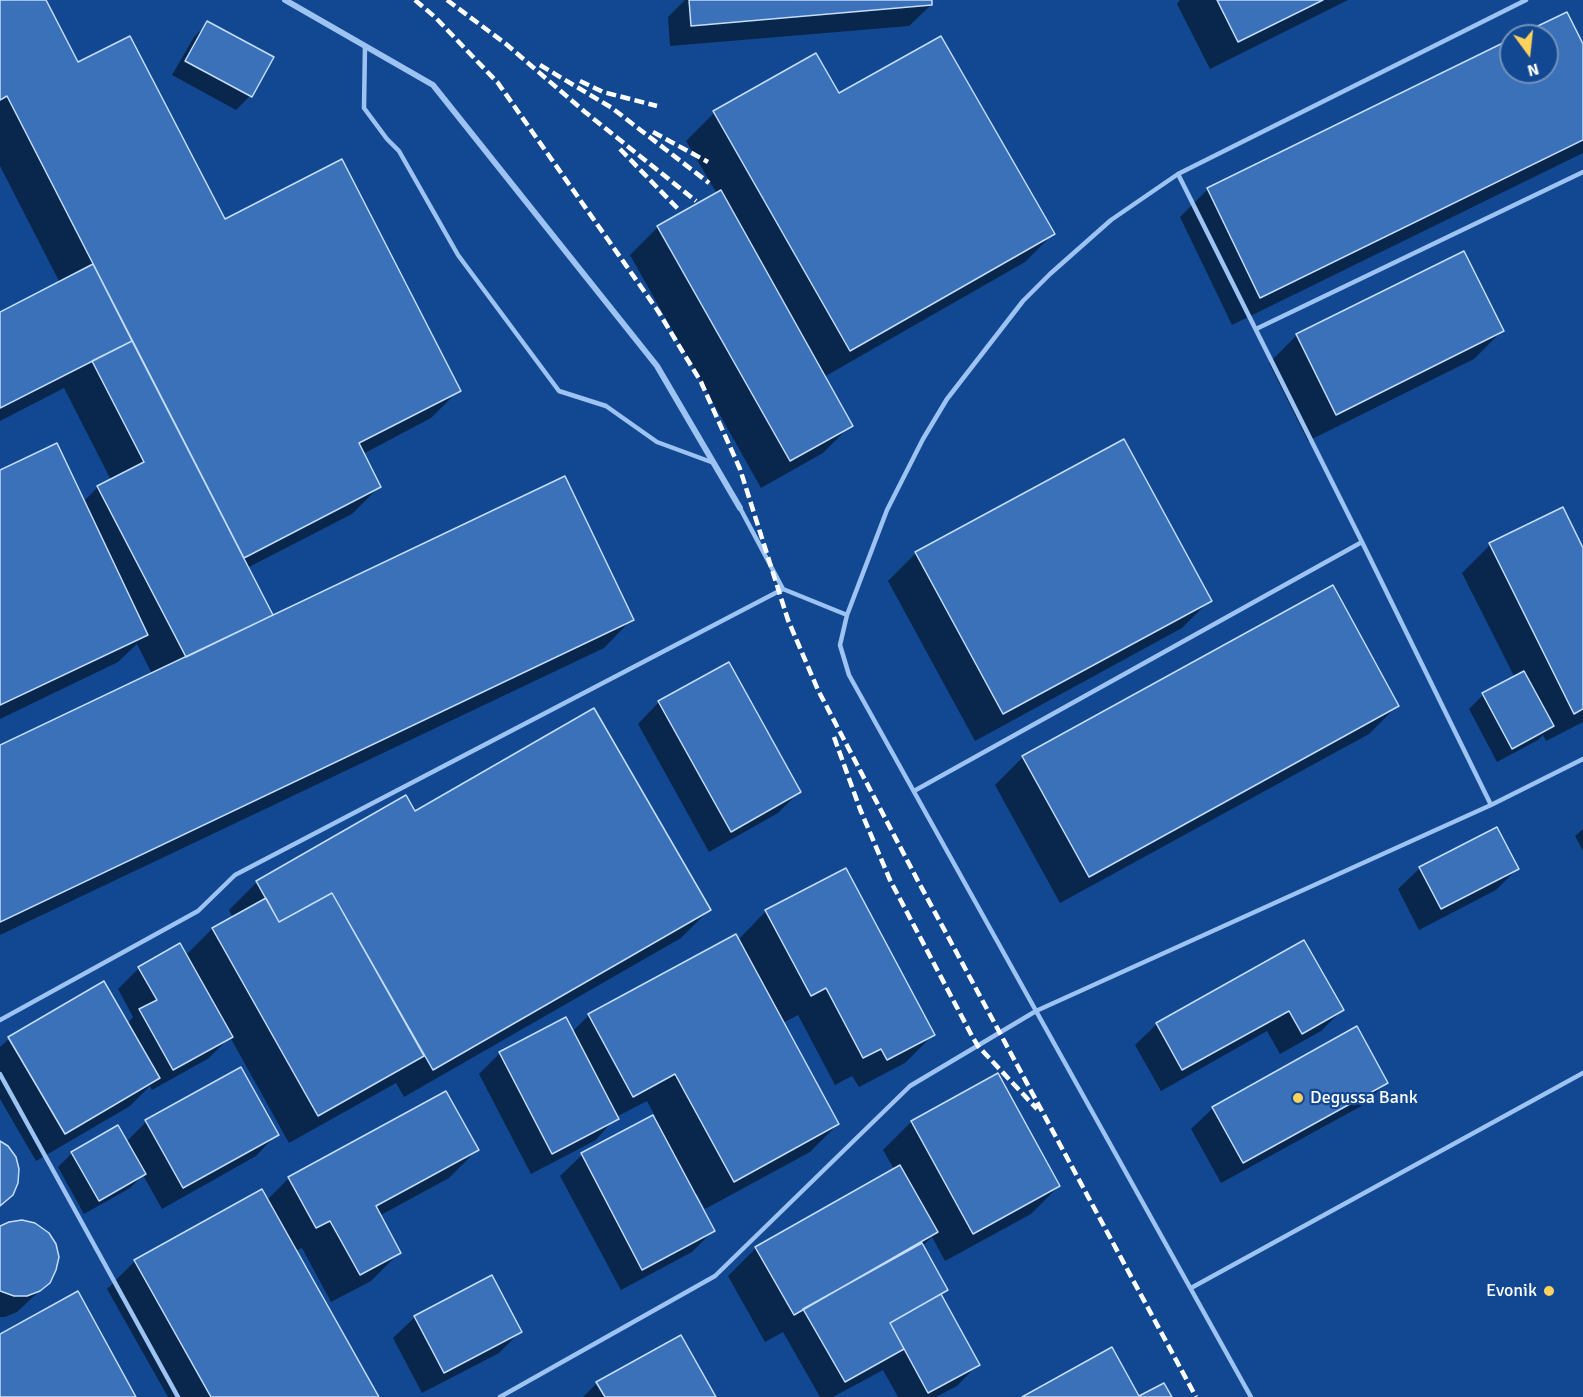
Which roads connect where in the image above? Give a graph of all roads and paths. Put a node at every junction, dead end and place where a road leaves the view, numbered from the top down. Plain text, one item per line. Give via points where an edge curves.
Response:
1 (285, 0) edge
2 (1526, 0) edge
3 (364, 46) junction
4 (1583, 172) edge
5 (1178, 174) junction
6 (1256, 329) junction
7 (714, 463) junction
8 (740, 508) joint
9 (1362, 542) junction
10 (783, 589) junction
11 (847, 615) junction
12 (1583, 759) edge
13 (914, 791) junction
14 (1491, 805) junction
15 (1036, 1011) junction
16 (0, 1020) edge
17 (1583, 1073) edge
18 (0, 1074) edge
19 (1191, 1288) junction
20 (178, 1397) edge
21 (500, 1397) edge
22 (1251, 1397) edge

1 - 3 street
2 - 5 lane
3 - 7 street via 433,85 657,366
3 - 7 lane via 364,108 399,151 458,255 559,391 606,406 657,442
4 - 6 lane
5 - 6 lane
5 - 11 lane via 1111,220 1050,274 1023,301 953,391 887,510
6 - 9 lane
7 - 8 street
8 - 10 lane
9 - 13 lane
9 - 14 lane
10 - 11 lane
10 - 16 lane via 235,875 198,911
11 - 13 lane via 840,645 849,675
12 - 14 lane
13 - 15 lane
14 - 15 lane
15 - 19 lane
15 - 21 lane via 910,1086 715,1275
17 - 19 lane
18 - 20 lane
19 - 22 lane

